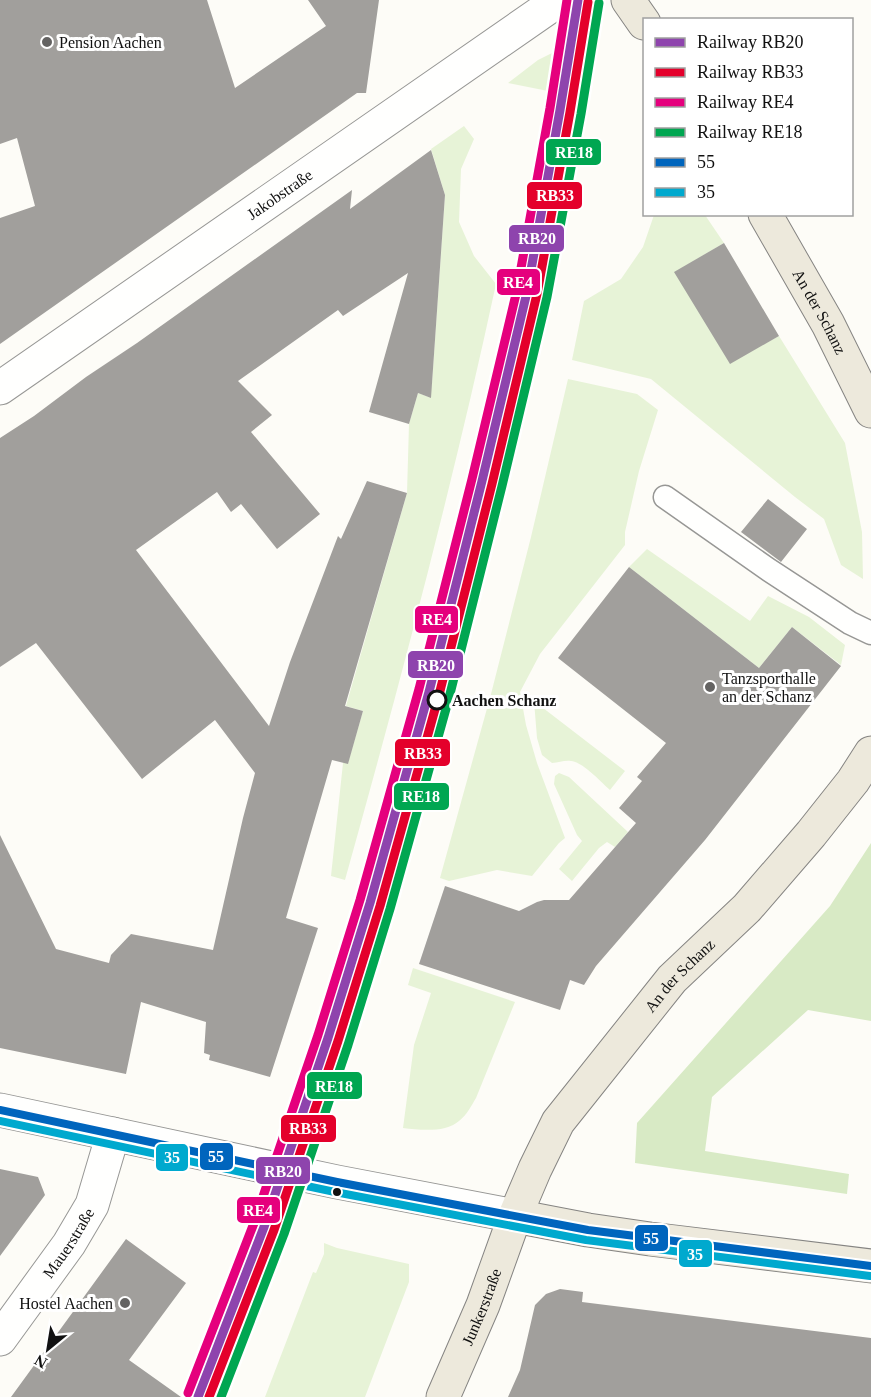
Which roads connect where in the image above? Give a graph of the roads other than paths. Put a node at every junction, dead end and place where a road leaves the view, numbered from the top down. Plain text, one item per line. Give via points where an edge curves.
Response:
1 (559, 0) edge
2 (628, 0) edge
3 (643, 20) edge
4 (766, 216) edge
5 (0, 388) edge
6 (871, 411) edge
7 (665, 498) dead end
8 (871, 633) edge
9 (871, 753) edge
10 (0, 1110) edge
11 (113, 1134) junction
12 (515, 1216) junction
13 (871, 1266) edge
14 (0, 1339) edge
15 (443, 1397) edge

1 - 5 street, Jakobstraße
2 - 3 main road
4 - 6 main road, An der Schanz via 828,324
7 - 8 lane via 768,570
9 - 12 main road, An der Schanz via 812,834 747,908 672,980 558,1122
10 - 11 street
11 - 12 street
11 - 14 street, Mauerstraße via 92,1205 69,1244
12 - 13 main road via 650,1239
12 - 15 main road, Junkerstraße via 483,1305

